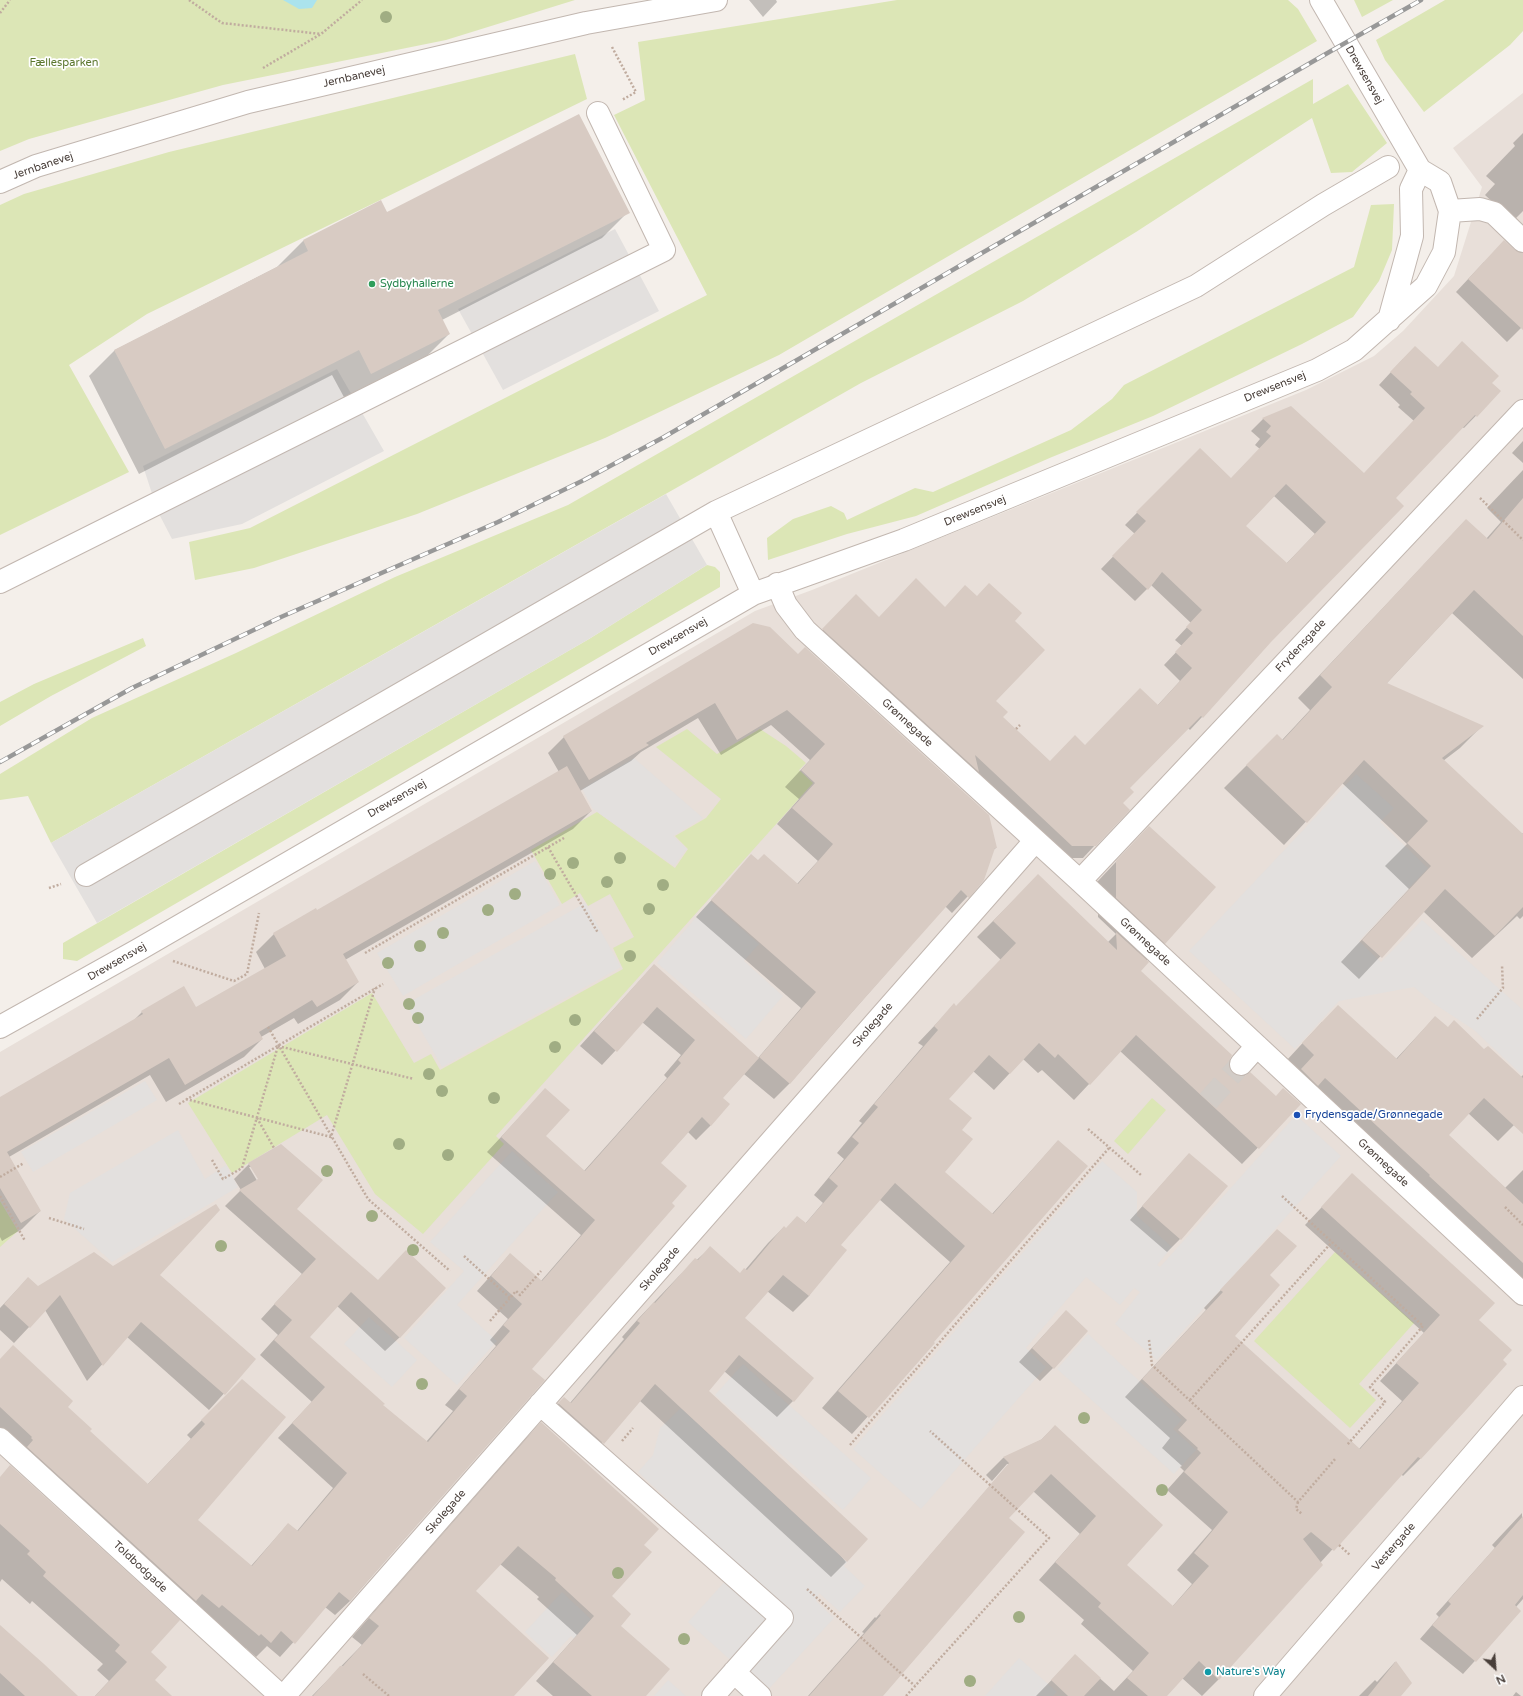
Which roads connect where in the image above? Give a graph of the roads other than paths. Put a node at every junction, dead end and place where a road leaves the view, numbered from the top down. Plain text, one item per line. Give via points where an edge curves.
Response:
1 (716, 0) edge
2 (1321, 0) edge
3 (674, 4) edge
4 (598, 113) dead end
5 (1388, 167) dead end
6 (1420, 170) junction
7 (0, 182) edge
8 (1450, 211) junction
9 (1523, 241) edge
10 (1389, 320) junction
11 (1523, 411) edge
12 (716, 512) junction
13 (0, 582) edge
14 (777, 584) junction
15 (753, 594) junction
16 (1035, 841) junction
17 (86, 875) dead end
18 (1080, 881) junction
19 (0, 1027) edge
20 (1257, 1046) junction
21 (1241, 1064) tunnel mouth
22 (1523, 1294) edge
23 (1523, 1397) edge
24 (540, 1404) junction
25 (0, 1438) edge
26 (734, 1672) junction
27 (281, 1696) edge
28 (284, 1696) edge
29 (713, 1696) edge
30 (760, 1696) edge
31 (1265, 1696) edge

1 - 3 street, Jernbanevej
2 - 6 street, Drewsensvej
3 - 7 street, Jernbanevej via 248,102 36,166
4 - 13 street via 664,250
5 - 12 street via 1196,286
6 - 8 street, Drewsensvej via 1440,182
6 - 10 street via 1411,189 1412,236
8 - 9 street via 1480,209 1494,213
8 - 10 street, Drewsensvej via 1444,252 1426,286
10 - 14 street, Drewsensvej via 1354,350 1317,370 904,540
11 - 18 street, Frydensgade
12 - 15 street
12 - 17 street
14 - 15 street, Drewsensvej
14 - 16 street, Grønnegade via 786,605 805,630
15 - 19 street, Drewsensvej via 138,950
16 - 18 street, Grønnegade
16 - 24 street, Skolegade
18 - 20 street, Grønnegade
20 - 21 street
20 - 22 street, Grønnegade
23 - 31 street, Vestergade
24 - 26 street via 782,1618
24 - 28 street, Skolegade
25 - 27 street, Toldbodgade
26 - 29 street
26 - 30 street

